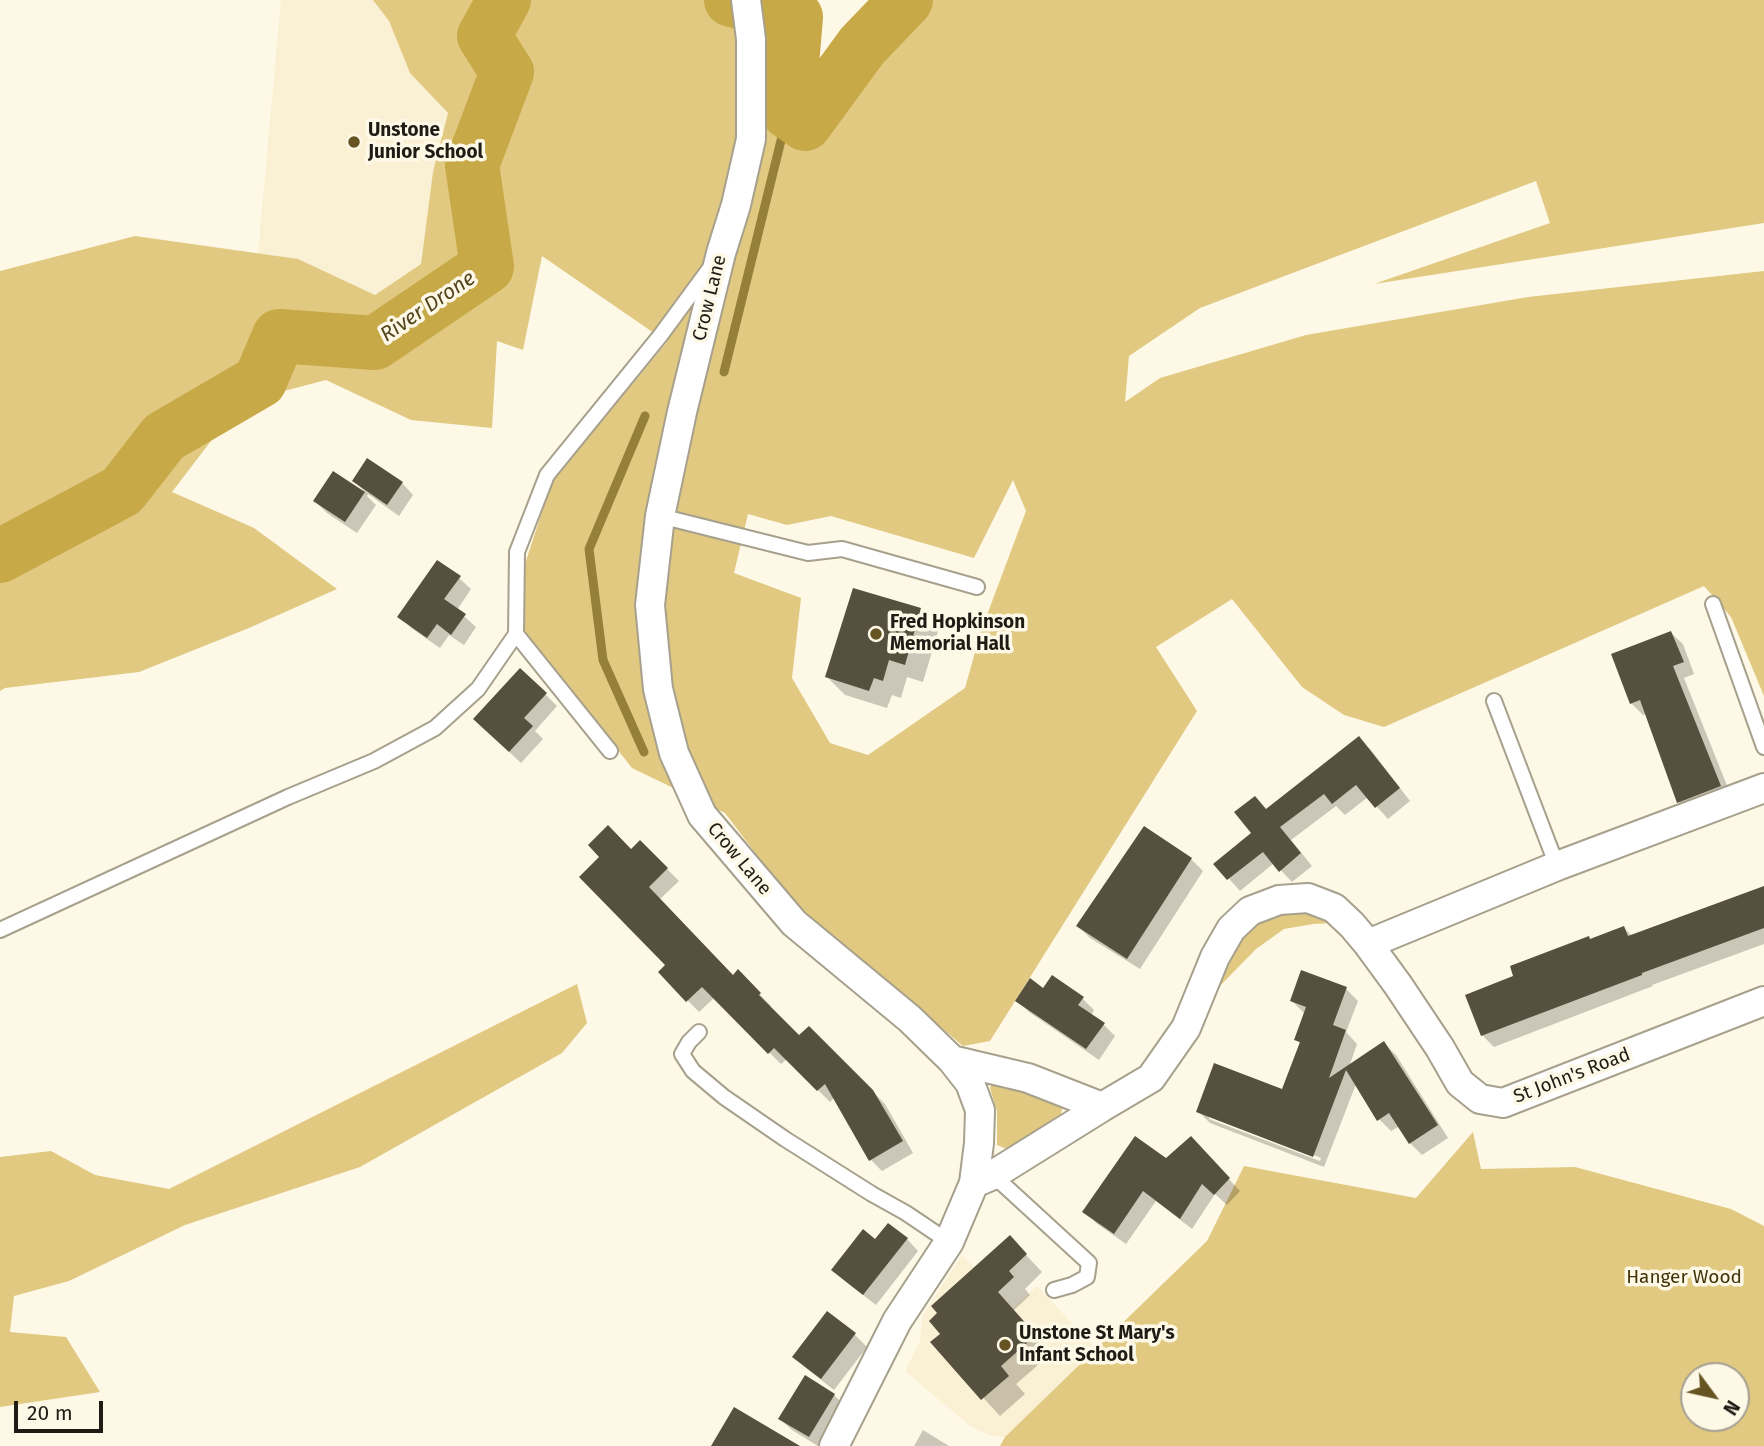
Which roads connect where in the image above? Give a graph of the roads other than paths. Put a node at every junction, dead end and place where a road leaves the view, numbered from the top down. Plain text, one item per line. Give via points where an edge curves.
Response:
1 (746, 0) edge
2 (721, 253) junction
3 (660, 516) junction
4 (976, 587) dead end
5 (1713, 604) dead end
6 (516, 634) junction
7 (1494, 701) dead end
8 (1764, 747) edge
9 (610, 751) dead end
10 (1764, 788) edge
11 (1558, 866) junction
12 (0, 930) edge
13 (1368, 944) junction
14 (1764, 1002) edge
15 (699, 1032) dead end
16 (952, 1060) junction
17 (1102, 1107) junction
18 (984, 1179) junction
19 (948, 1242) junction
20 (1054, 1290) dead end
21 (834, 1446) edge

1 - 2 street, Crow Lane via 751,38 751,139
2 - 3 street, Crow Lane
2 - 6 lane via 547,475 517,552
3 - 4 lane via 808,553 842,549
3 - 16 street, Crow Lane via 650,605 658,689 674,753 702,816 794,923
5 - 8 lane
6 - 9 lane
6 - 12 lane via 478,689 435,728 374,761
7 - 11 lane
10 - 11 street
11 - 13 street
13 - 14 street, St John's Road via 1460,1083 1480,1099 1503,1103
13 - 17 street, St John's Road via 1334,908 1308,898 1279,900 1250,911 1231,929 1186,1028 1151,1078
15 - 19 lane via 682,1054 694,1072 785,1139
16 - 17 street via 1028,1078
16 - 18 street, Crow Lane via 971,1083 980,1110
17 - 18 street, St John's Road
18 - 19 street, Crow Lane
18 - 20 lane via 1088,1263 1087,1277
19 - 21 street, Crow Lane via 897,1321

